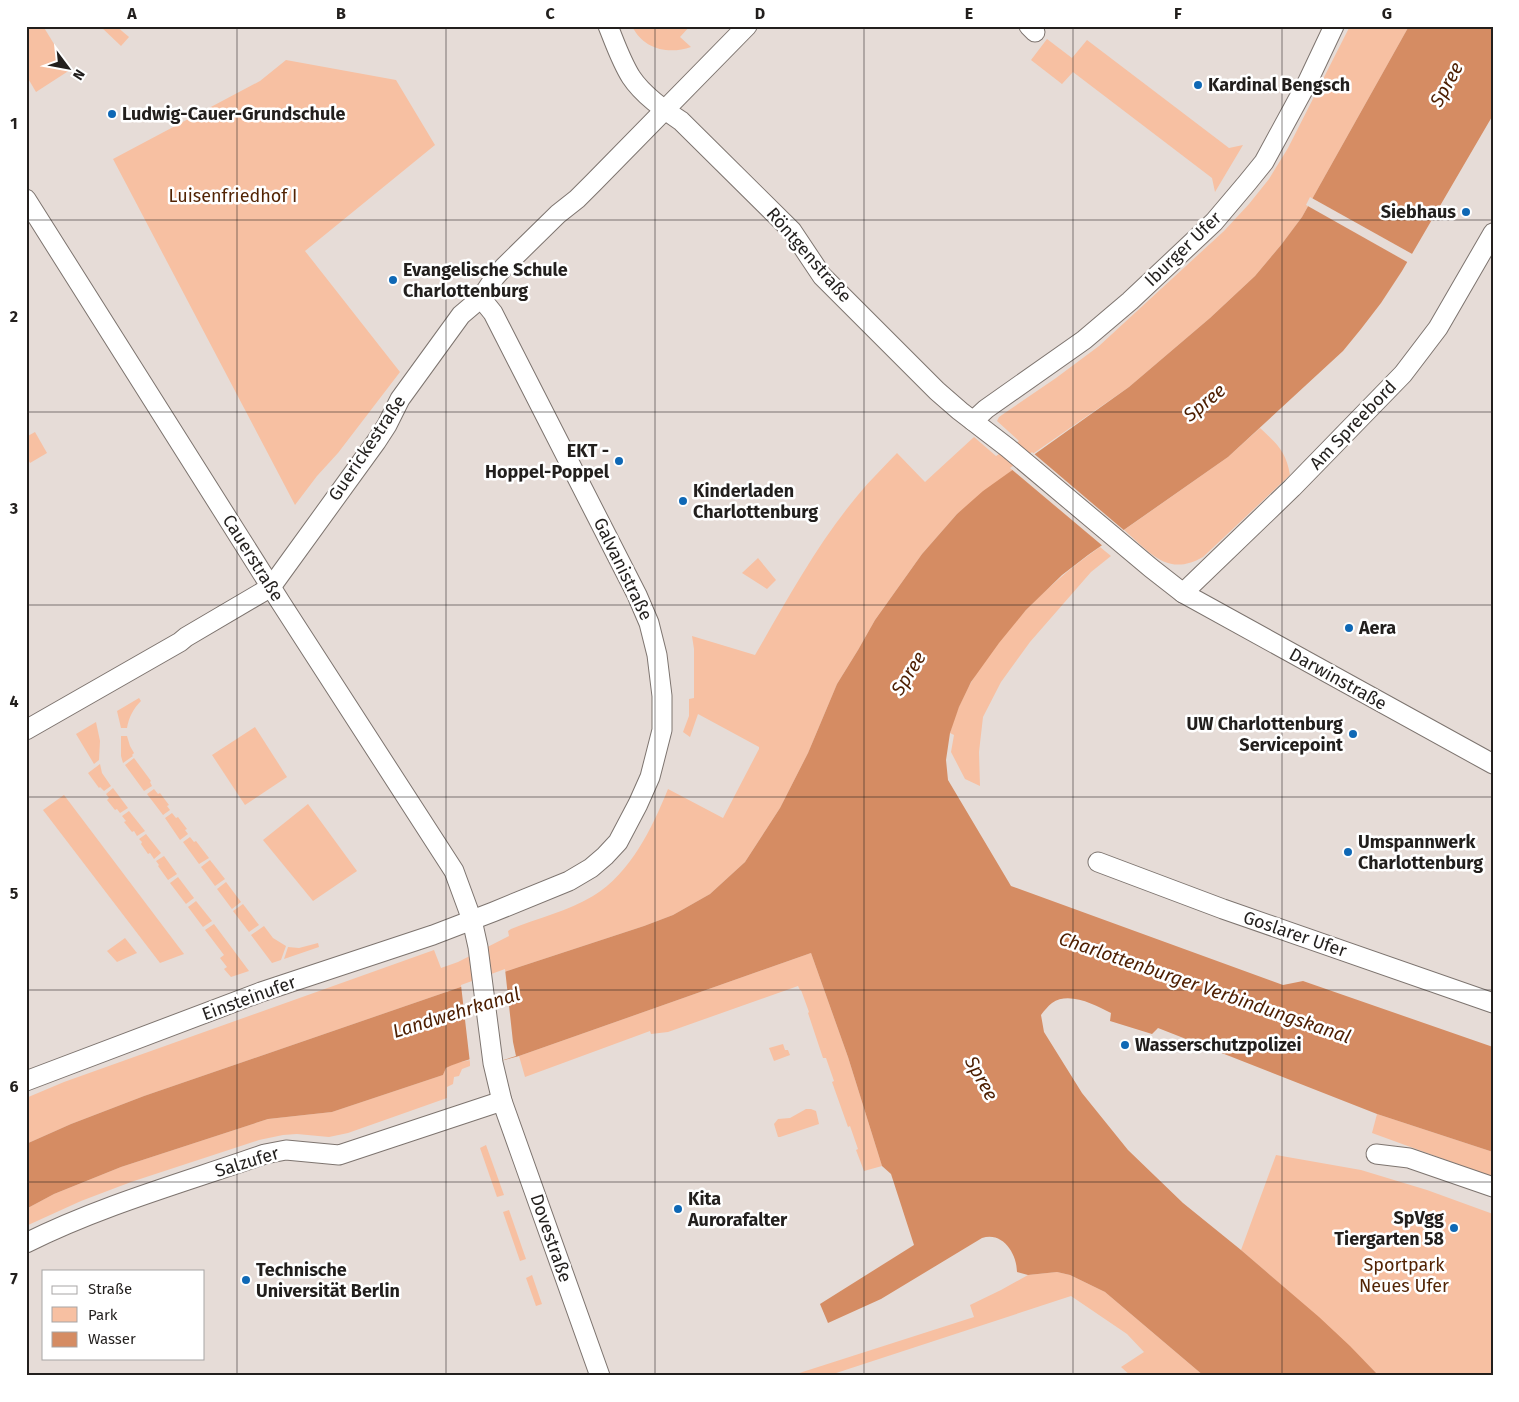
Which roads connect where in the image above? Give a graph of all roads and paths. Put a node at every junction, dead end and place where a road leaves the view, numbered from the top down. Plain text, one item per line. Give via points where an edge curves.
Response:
1 (608, 26) edge
2 (747, 26) edge
3 (1334, 26) edge
4 (665, 111) junction
5 (26, 199) edge
6 (31, 218) edge
7 (1493, 233) edge
8 (481, 298) junction
9 (973, 421) junction
10 (1008, 448) joint
11 (271, 587) junction
12 (1183, 593) junction
13 (26, 730) edge
14 (1493, 764) edge
15 (1098, 862) dead end
16 (472, 920) junction
17 (480, 965) joint
18 (1493, 1003) edge
19 (26, 1081) edge
20 (502, 1101) junction
21 (1376, 1154) dead end
22 (1493, 1188) edge
23 (26, 1243) edge
24 (600, 1376) edge

1 - 4 street, Röntgenstraße via 631,77
2 - 4 street, Guerickestraße
3 - 9 street, Iburger Ufer via 1264,162 1214,222 1084,340
4 - 8 street, Guerickestraße via 499,272
4 - 9 street, Röntgenstraße via 681,121 789,228 822,276 938,391
5 - 6 street, Cauerstraße
6 - 11 street, Cauerstraße
7 - 12 street, Am Spreebord via 1438,328 1403,374
8 - 11 street, Guerickestraße via 461,315 400,399 376,442
8 - 16 street, Galvanistraße via 493,313 649,623 662,696 662,730 650,777 628,825 605,856 569,881
9 - 10 street, Röntgenstraße
10 - 12 street, Darwinstraße
11 - 13 street, Guerickestraße
11 - 16 street, Cauerstraße via 454,871
12 - 14 street, Darwinstraße
15 - 18 street, Goslarer Ufer
16 - 17 street, Cauerstraße
16 - 19 street, Einsteinufer via 261,992
17 - 20 street, Dovestraße via 492,1063
20 - 23 street, Salzufer via 339,1155 286,1150 265,1154 114,1205
20 - 24 street, Dovestraße
21 - 22 street via 1409,1158

